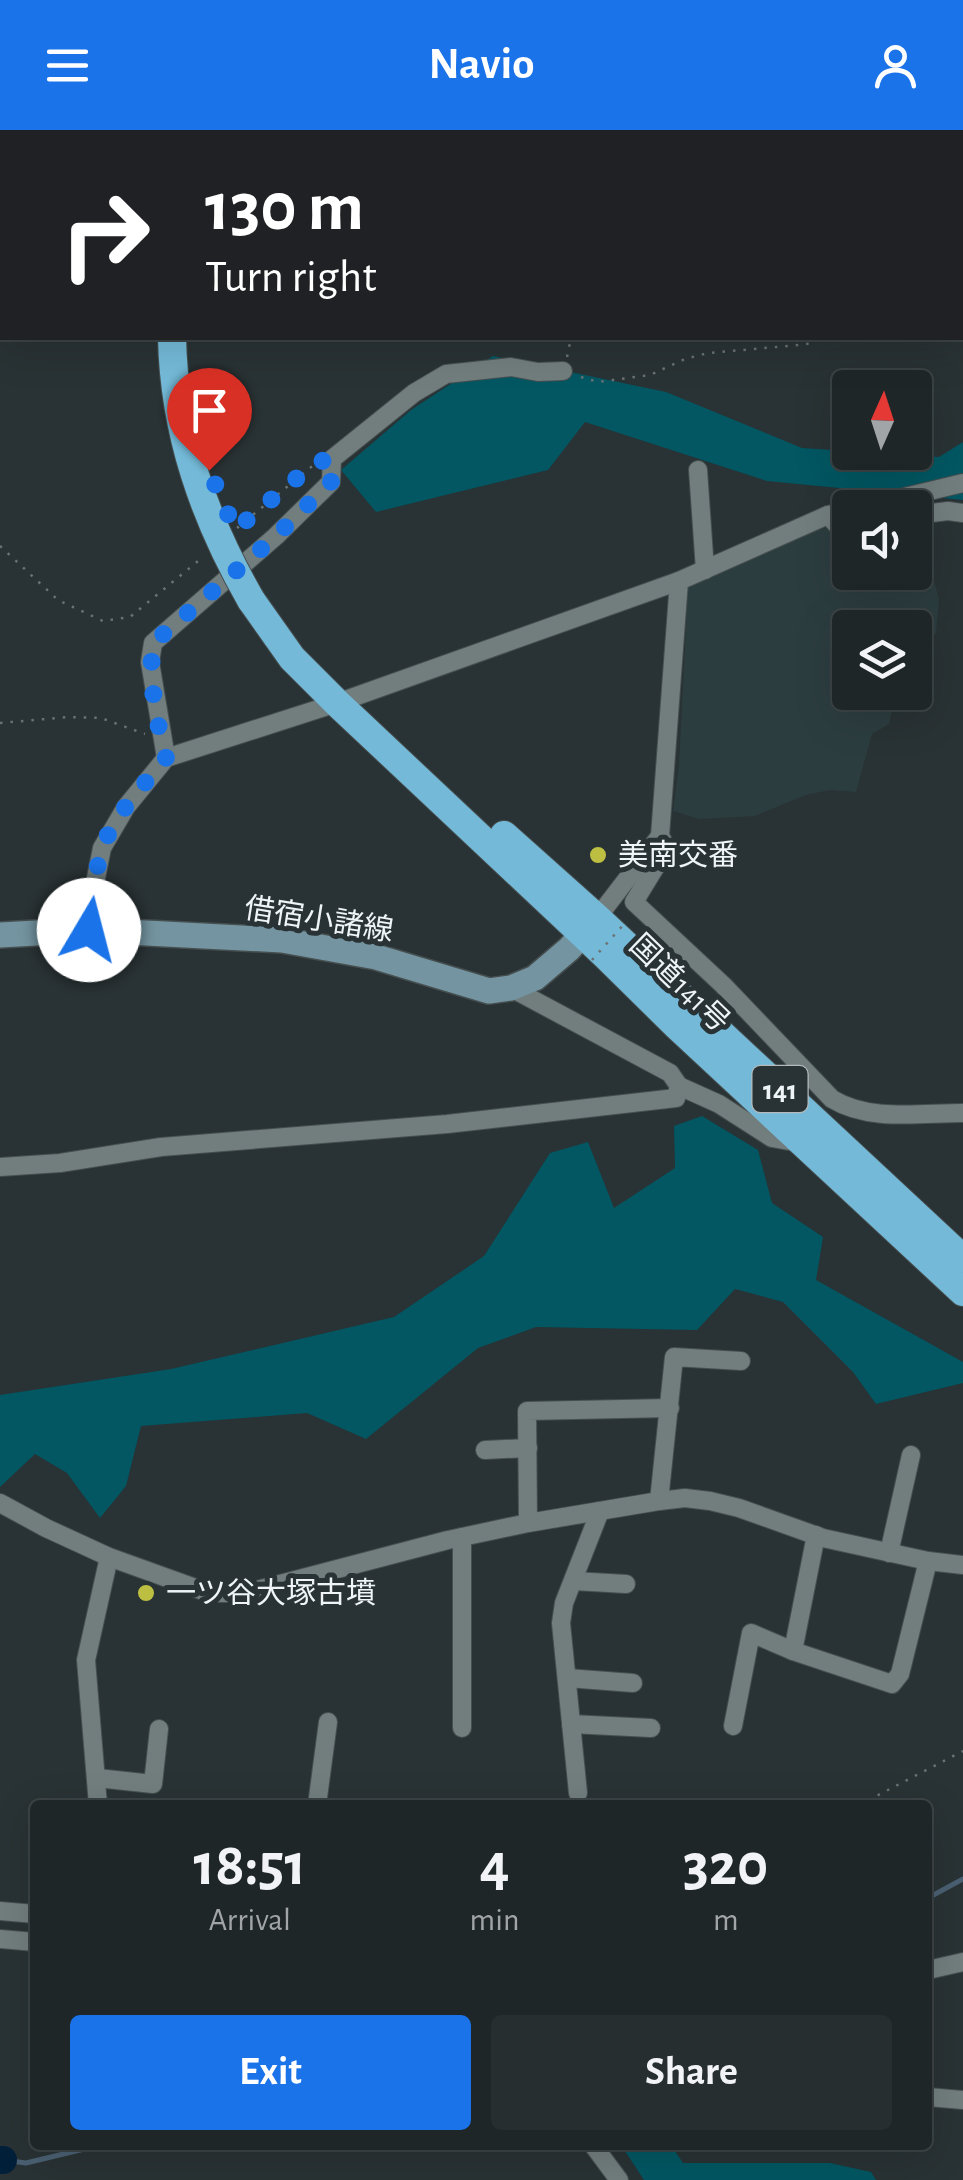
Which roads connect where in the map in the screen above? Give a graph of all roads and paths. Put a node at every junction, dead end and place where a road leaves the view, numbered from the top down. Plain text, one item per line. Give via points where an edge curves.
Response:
1 (172, 340) edge
2 (571, 340) edge
3 (814, 340) edge
4 (563, 370) junction
5 (332, 459) junction
6 (698, 470) dead end
7 (963, 483) edge
8 (932, 491) edge
9 (932, 513) edge
10 (963, 513) edge
11 (832, 514) edge
12 (828, 515) junction
13 (832, 519) edge
14 (235, 530) dead end
15 (0, 546) edge
16 (205, 555) dead end
17 (705, 570) junction
18 (680, 581) junction
19 (345, 711) junction
20 (0, 723) edge
21 (164, 749) junction
22 (660, 836) junction
23 (89, 930) junction
24 (0, 934) edge
25 (599, 934) junction
26 (511, 988) junction
27 (679, 1086) junction
28 (963, 1113) edge
29 (803, 1144) junction
30 (0, 1167) edge
31 (963, 1259) edge
32 (963, 1292) edge
33 (740, 1361) dead end
34 (670, 1408) junction
35 (528, 1448) junction
36 (485, 1450) dead end
37 (911, 1456) dead end
38 (658, 1501) junction
39 (0, 1502) edge
40 (600, 1511) junction
41 (528, 1524) junction
42 (816, 1535) junction
43 (462, 1538) junction
44 (889, 1553) junction
45 (109, 1557) junction
46 (928, 1561) junction
47 (963, 1565) edge
48 (574, 1581) junction
49 (626, 1584) dead end
50 (793, 1651) junction
51 (567, 1678) junction
52 (633, 1683) dead end
53 (328, 1722) dead end
54 (571, 1724) junction
55 (733, 1726) dead end
56 (462, 1728) dead end
57 (651, 1728) dead end
58 (159, 1729) dead end
59 (963, 1752) edge
60 (96, 1778) junction
61 (578, 1794) dead end
62 (98, 1800) edge
63 (318, 1800) edge
64 (869, 1800) edge
65 (0, 1912) edge
66 (30, 1914) edge
67 (0, 1939) edge
68 (30, 1942) edge
69 (963, 1962) edge
70 (932, 1969) edge
71 (932, 2097) edge
72 (963, 2100) edge
73 (598, 2150) edge
74 (620, 2180) edge

1 - 19 highway, 国道141号 / 141, bridge via 191,468 226,558 292,658
2 - 4 path
3 - 4 path via 708,353 650,375 598,382
4 - 5 street via 446,374
5 - 14 path via 316,462
5 - 21 street via 331,482 153,643
6 - 17 street
7 - 8 street
9 - 10 street
11 - 12 street
12 - 13 street
12 - 17 street
15 - 16 path via 58,600 103,620 130,617
17 - 18 street
18 - 19 street
18 - 22 street
19 - 21 street
19 - 25 highway, 国道141号 / 141 via 386,733 471,804
20 - 21 path via 101,718
21 - 23 street via 102,848
22 - 25 street
22 - 28 street via 667,848 634,902 832,1099 864,1112
23 - 24 main road, 借宿小諸線
23 - 26 main road, 借宿小諸線 via 282,940 376,957 488,991
25 - 26 main road
25 - 29 highway, 国道141号 / 141
25 - 31 highway, 国道141号 / 141
26 - 27 street via 670,1073
27 - 29 street via 772,1138
27 - 30 street via 676,1098
29 - 32 highway, 国道141号 / 141
33 - 34 street via 674,1357
34 - 35 street via 528,1411
34 - 38 street
35 - 36 street
35 - 41 street
37 - 44 street
38 - 40 street
38 - 42 street via 710,1501
39 - 45 street
40 - 41 street
40 - 48 street
41 - 43 street
42 - 44 street
42 - 50 street
43 - 45 street via 246,1593 208,1593
43 - 56 street
44 - 46 street
45 - 60 street via 86,1660
46 - 47 street
46 - 50 street via 892,1684
48 - 49 street
48 - 51 street via 561,1623
50 - 55 street via 750,1634
51 - 52 street
51 - 54 street
53 - 63 street
54 - 57 street
54 - 61 street
58 - 60 street via 153,1784
59 - 64 path
60 - 62 street
65 - 66 street
67 - 68 street
69 - 70 street
71 - 72 street
73 - 74 street

